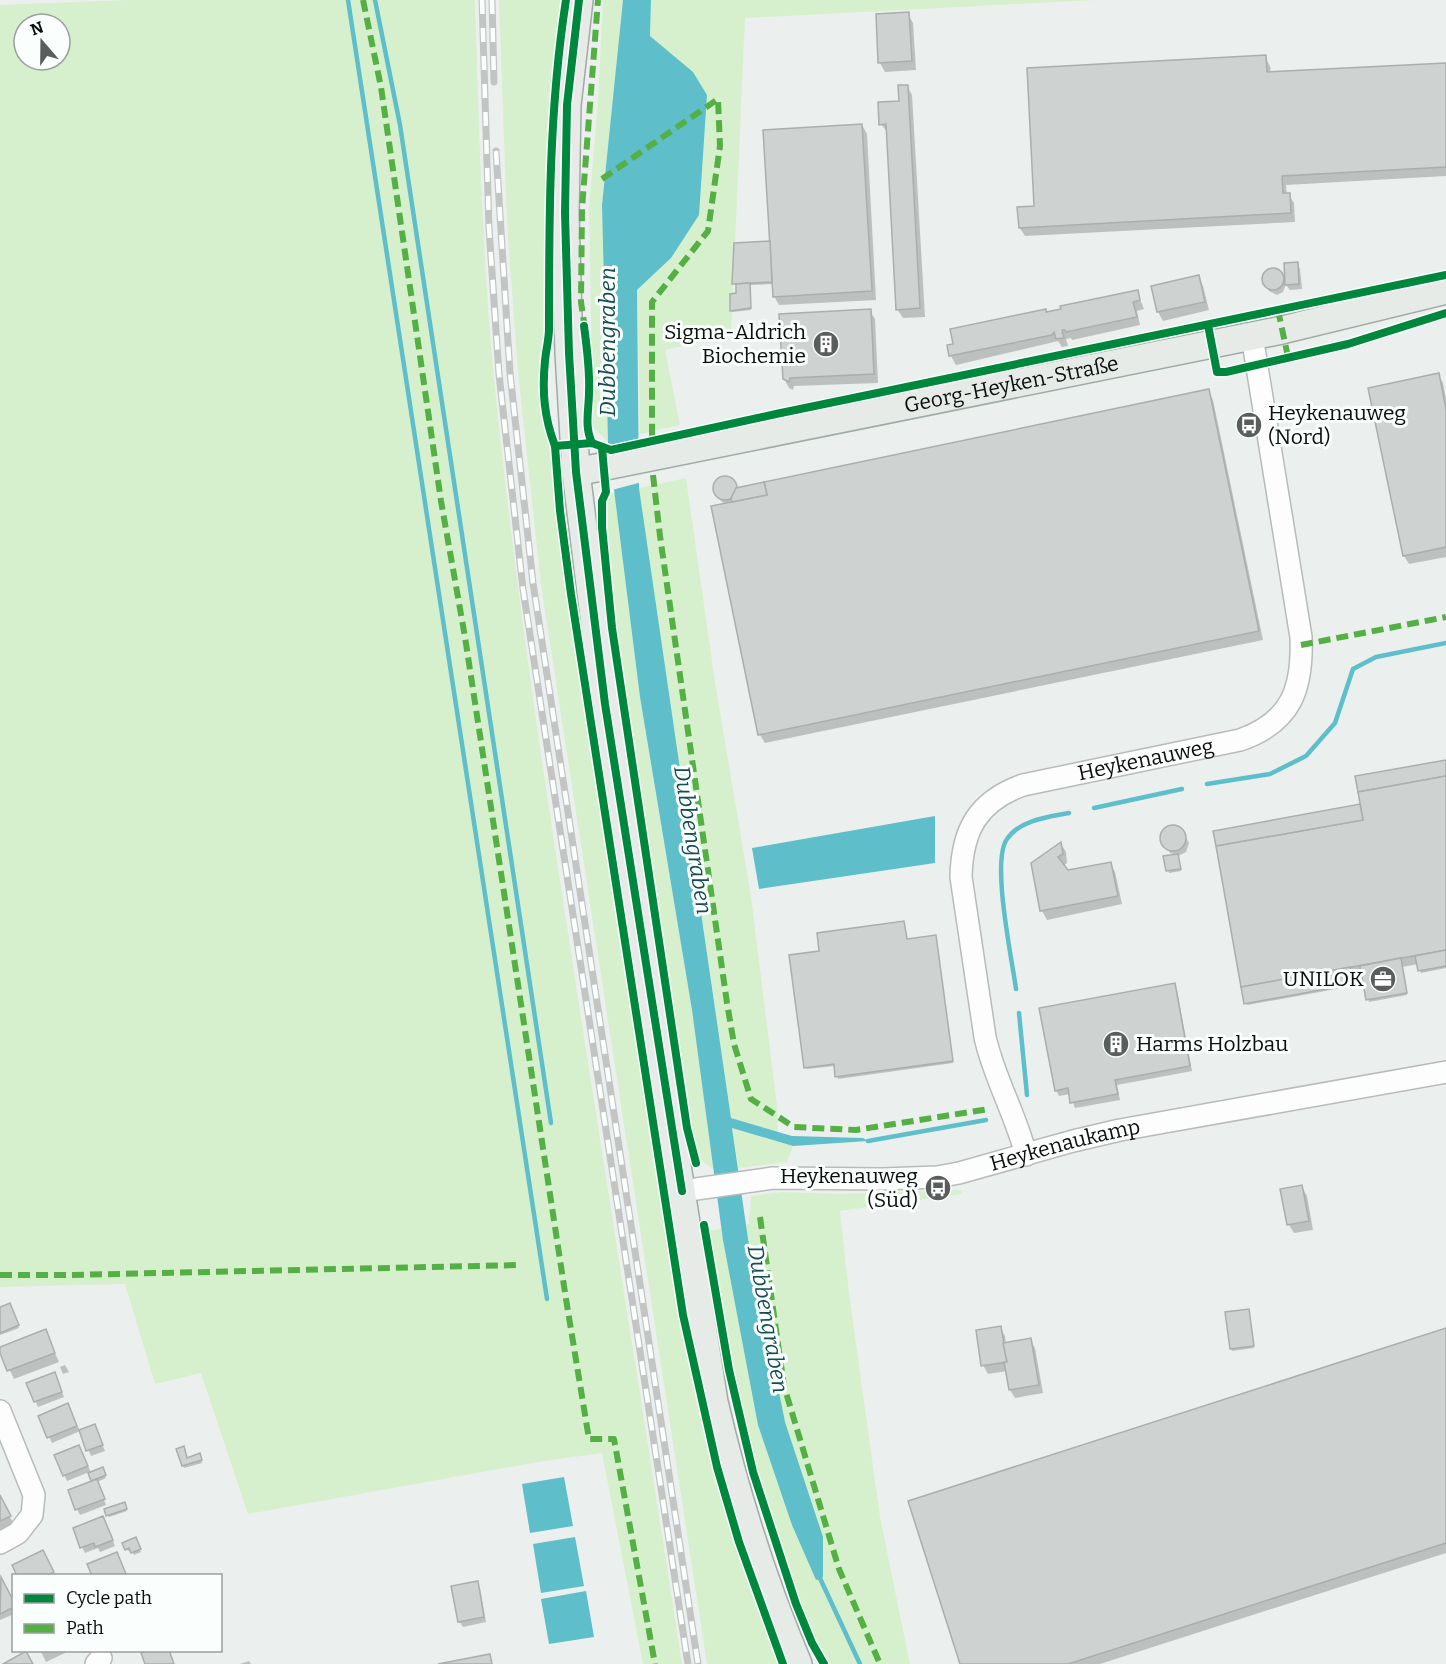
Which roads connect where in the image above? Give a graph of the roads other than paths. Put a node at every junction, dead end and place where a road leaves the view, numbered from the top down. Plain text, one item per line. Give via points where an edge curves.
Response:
1 (579, 0) edge
2 (1446, 290) edge
3 (1252, 336) junction
4 (576, 472) junction
5 (1446, 1072) edge
6 (1026, 1155) junction
7 (682, 1191) junction
8 (0, 1411) edge
9 (0, 1542) edge
10 (798, 1664) edge

1 - 4 main road via 567,105 565,213
2 - 3 main road, Georg-Heyken-Straße
3 - 4 main road, Georg-Heyken-Straße
3 - 6 street, Heykenauweg via 1301,637 1300,677 1288,707 1257,734 1240,740 1007,790 981,811 965,839 962,877 985,1037
4 - 7 main road via 605,704
5 - 6 street, Heykenaukamp via 1120,1130
6 - 7 street, Heykenaukamp via 937,1177 773,1178
7 - 10 main road via 714,1402 735,1488 776,1612
8 - 9 street via 34,1495 32,1515 18,1533

